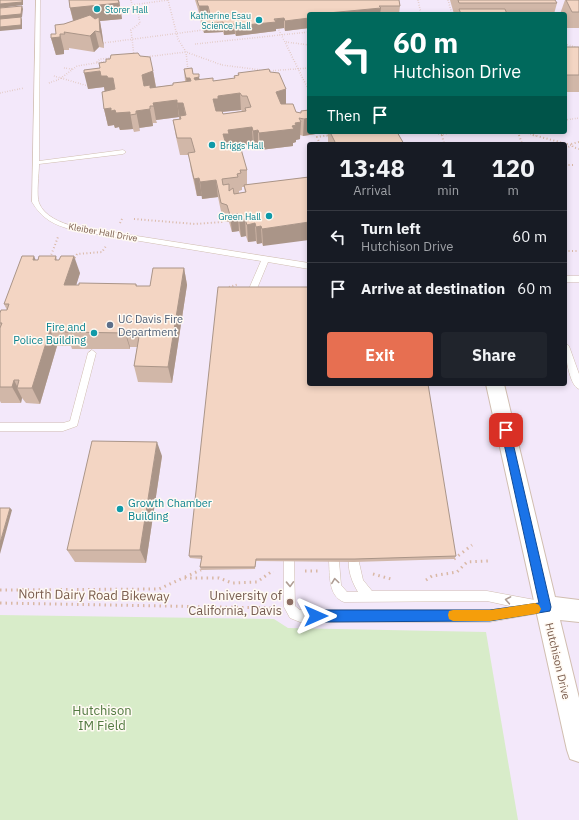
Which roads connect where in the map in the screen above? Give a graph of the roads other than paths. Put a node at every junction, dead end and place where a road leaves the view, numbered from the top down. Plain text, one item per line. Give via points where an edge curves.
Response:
1 (38, 0) edge
2 (123, 152) dead end
3 (35, 163) junction
4 (265, 259) junction
5 (307, 266) edge
6 (567, 279) edge
7 (579, 279) edge
8 (252, 291) edge
9 (567, 352) edge
10 (92, 353) edge
11 (495, 386) edge
12 (579, 386) edge
13 (0, 427) edge
14 (289, 566) edge
15 (334, 566) edge
16 (355, 567) road end
17 (369, 597) junction
18 (546, 607) junction
19 (579, 611) edge
20 (579, 750) edge

1 - 3 lane, Kleiber Hall Drive
2 - 3 lane
3 - 4 lane, Kleiber Hall Drive via 35,202 40,212 64,226
4 - 5 lane, Kleiber Hall Drive
4 - 8 lane
6 - 7 lane
9 - 12 lane
10 - 13 lane via 74,423 63,427
11 - 18 street, Hutchison Drive
14 -> 18 lane via 290,607 294,614 300,616 490,616
17 -> 15 lane via 344,597 336,587
16 - 17 lane via 358,582
18 -> 17 lane via 487,596
18 - 19 street
18 - 20 street, Hutchison Drive

